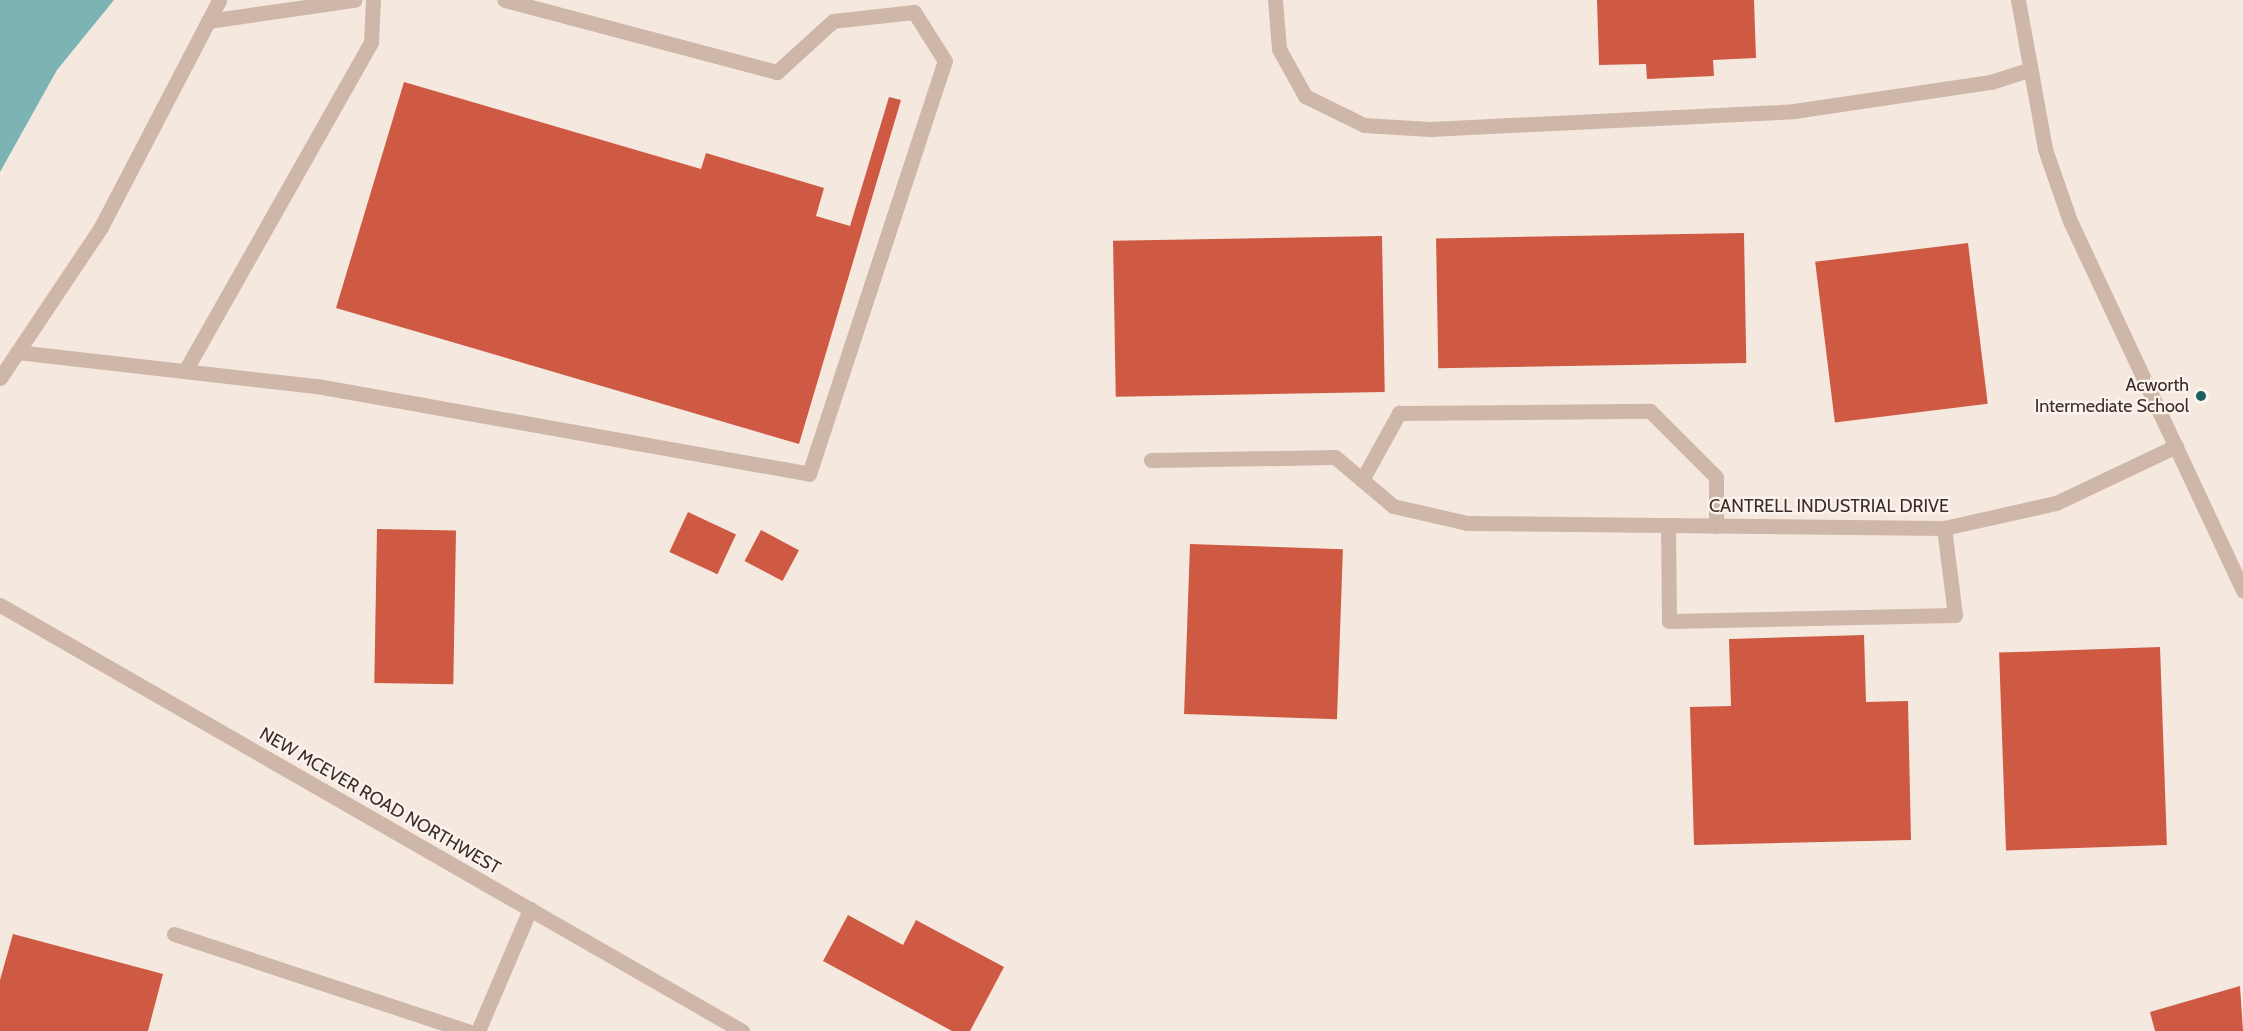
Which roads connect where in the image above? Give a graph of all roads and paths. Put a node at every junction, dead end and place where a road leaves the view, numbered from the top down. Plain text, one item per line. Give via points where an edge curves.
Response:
1 (219, 0) edge
2 (354, 0) edge
3 (374, 0) edge
4 (504, 0) edge
5 (1275, 0) edge
6 (2018, 0) edge
7 (208, 21) junction
8 (2027, 70) junction
9 (17, 352) junction
10 (185, 371) junction
11 (0, 378) edge
12 (2176, 446) junction
13 (1151, 460) dead end
14 (1362, 480) junction
15 (1668, 525) junction
16 (1716, 526) junction
17 (1944, 528) junction
18 (2243, 590) edge
19 (0, 605) edge
20 (530, 909) junction
21 (174, 934) dead end
22 (468, 1031) edge
23 (478, 1031) edge
24 (742, 1031) edge

1 - 7 street
2 - 7 street
3 - 10 street via 371,42
4 - 10 street via 777,72 833,21 914,12 945,61 809,474 317,386
5 - 8 street via 1279,49 1305,96 1364,124 1430,129 1794,111 1991,82
6 - 8 street
7 - 9 street via 101,227
8 - 12 street via 2045,149 2070,221
9 - 10 street
9 - 11 street
12 - 17 street, CANTRELL INDUSTRIAL DRIVE via 2056,503
12 - 18 street
13 - 14 street, CANTRELL INDUSTRIAL DRIVE via 1335,457
14 - 15 street, CANTRELL INDUSTRIAL DRIVE via 1393,506 1467,523
14 - 16 street via 1399,413 1650,411 1716,477
15 - 16 street, CANTRELL INDUSTRIAL DRIVE
15 - 17 street via 1669,621 1955,615
16 - 17 street, CANTRELL INDUSTRIAL DRIVE
19 - 20 street, NEW MCEVER ROAD NORTHWEST
20 - 23 street
20 - 24 street, NEW MCEVER ROAD NORTHWEST
21 - 22 street

